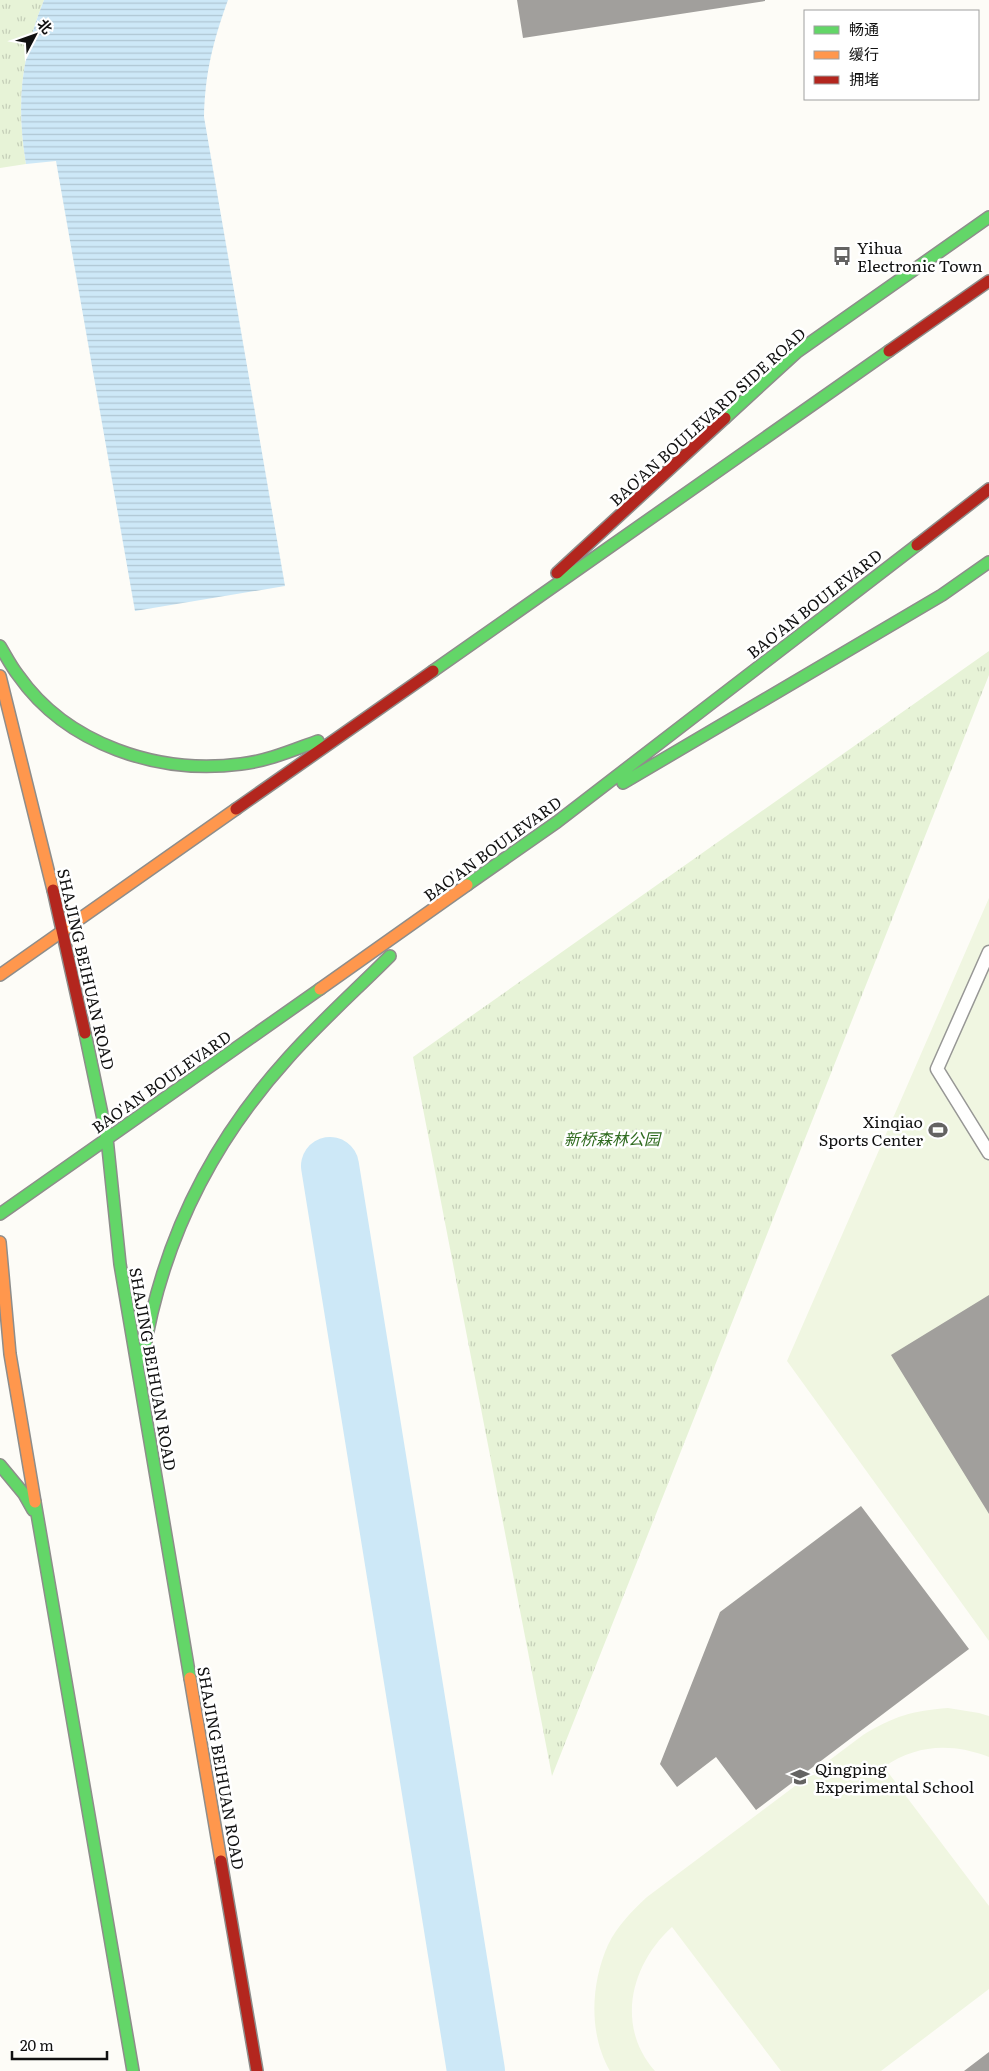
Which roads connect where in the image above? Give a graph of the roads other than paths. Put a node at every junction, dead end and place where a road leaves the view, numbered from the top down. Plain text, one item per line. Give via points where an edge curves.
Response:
1 (989, 217) edge
2 (989, 280) edge
3 (989, 490) edge
4 (989, 562) edge
5 (507, 619) junction
6 (0, 646) edge
7 (0, 676) edge
8 (348, 731) junction
9 (558, 822) junction
10 (441, 904) junction
11 (63, 932) junction
12 (989, 952) edge
13 (0, 976) edge
14 (108, 1138) junction
15 (989, 1153) edge
16 (0, 1214) edge
17 (0, 1242) edge
18 (142, 1394) junction
19 (0, 1465) edge
20 (39, 1521) junction
21 (133, 2071) edge
22 (256, 2071) edge

1 - 5 main road, BAO'AN BOULEVARD SIDE ROAD via 797,352
2 - 5 main road
3 - 9 main road, BAO'AN BOULEVARD
4 - 9 main road via 942,595
5 - 8 main road
6 - 8 main road via 32,692 67,723 106,746 150,762 196,768 241,765
7 - 11 main road, SHAJING BEIHUAN ROAD
8 - 11 main road
9 - 10 main road, BAO'AN BOULEVARD
10 - 14 main road, BAO'AN BOULEVARD
10 - 18 main road via 288,1059 255,1098 213,1159 186,1212 158,1285 146,1340
11 - 13 main road
11 - 14 main road, SHAJING BEIHUAN ROAD
12 - 15 lane via 937,1069
14 - 16 main road, BAO'AN BOULEVARD
14 - 18 main road, SHAJING BEIHUAN ROAD via 120,1264
17 - 20 main road via 10,1354
18 - 22 main road, SHAJING BEIHUAN ROAD
19 - 20 main road via 24,1494
20 - 21 main road

